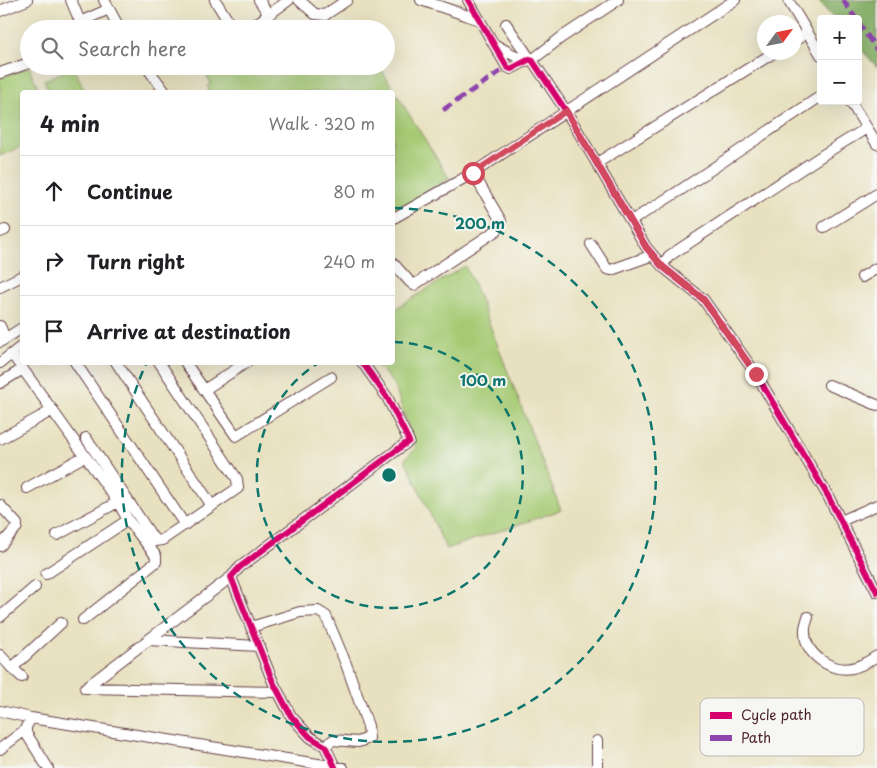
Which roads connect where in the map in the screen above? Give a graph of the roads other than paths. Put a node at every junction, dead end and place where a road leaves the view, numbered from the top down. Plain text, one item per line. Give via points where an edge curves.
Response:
1 (27, 0) edge
2 (215, 0) edge
3 (260, 0) edge
4 (289, 0) edge
5 (299, 0) edge
6 (346, 0) edge
7 (421, 0) edge
8 (468, 0) edge
9 (618, 0) edge
10 (735, 0) edge
11 (788, 0) edge
12 (74, 1) edge
13 (107, 4) edge
14 (0, 11) edge
15 (269, 15) junction
16 (80, 20) edge
17 (87, 20) edge
18 (115, 20) edge
19 (227, 20) edge
20 (262, 20) edge
21 (480, 20) junction
22 (506, 24) dead end
23 (807, 33) junction
24 (802, 36) edge
25 (817, 49) edge
26 (529, 60) junction
27 (762, 60) edge
28 (20, 67) edge
29 (0, 73) edge
30 (153, 75) edge
31 (164, 90) edge
32 (817, 99) edge
33 (853, 105) edge
34 (566, 111) junction
35 (868, 128) junction
36 (877, 144) edge
37 (597, 163) junction
38 (473, 173) junction
39 (877, 194) edge
40 (395, 216) edge
41 (631, 221) junction
42 (824, 227) dead end
43 (591, 244) dead end
44 (653, 255) junction
45 (395, 265) edge
46 (662, 266) junction
47 (877, 268) edge
48 (20, 277) edge
49 (862, 277) dead end
50 (0, 287) edge
51 (0, 326) edge
52 (20, 329) edge
53 (3, 340) edge
54 (20, 348) edge
55 (12, 354) junction
56 (0, 363) edge
57 (20, 365) edge
58 (20, 365) edge
59 (77, 365) edge
60 (118, 365) edge
61 (161, 365) edge
62 (187, 365) edge
63 (242, 365) edge
64 (364, 365) edge
65 (23, 369) junction
66 (331, 377) dead end
67 (0, 383) edge
68 (828, 385) dead end
69 (204, 390) junction
70 (877, 405) edge
71 (53, 410) junction
72 (86, 438) dead end
73 (0, 439) edge
74 (85, 456) junction
75 (27, 488) dead end
76 (118, 502) junction
77 (877, 504) edge
78 (0, 505) edge
79 (212, 506) junction
80 (128, 520) junction
81 (841, 521) junction
82 (185, 524) junction
83 (57, 535) dead end
84 (0, 546) edge
85 (46, 574) dead end
86 (231, 577) junction
87 (34, 587) dead end
88 (877, 591) edge
89 (0, 617) edge
90 (808, 617) dead end
91 (83, 620) dead end
92 (61, 623) dead end
93 (251, 628) junction
94 (148, 640) junction
95 (259, 646) junction
96 (0, 655) edge
97 (877, 656) edge
98 (12, 668) junction
99 (22, 677) dead end
100 (278, 692) junction
101 (0, 711) edge
102 (31, 718) junction
103 (26, 730) junction
104 (597, 741) dead end
105 (325, 746) junction
106 (0, 749) edge
107 (339, 767) edge
108 (48, 768) edge
109 (597, 768) edge

1 - 14 street
2 - 19 street
3 - 15 street
4 - 15 street
5 - 6 street via 315,14 324,15
7 - 21 street
8 - 21 street
9 - 26 street
10 - 34 street
11 - 23 street
12 - 16 street
13 - 17 street
13 - 18 street
15 - 20 street
21 - 26 street via 507,67 511,69
22 - 26 street
23 - 24 street
23 - 25 street
26 - 34 street
27 - 37 street
28 - 29 street
30 - 31 street
32 - 41 street
33 - 35 street
34 - 37 street
34 - 38 street
35 - 36 street
35 - 46 street via 669,256
37 - 41 street
38 - 40 street
38 - 45 street via 501,221 497,230 414,285
39 - 42 street
41 - 44 street
43 - 44 street via 607,269 611,270
44 - 46 street
46 - 81 street via 703,299 756,374
47 - 49 street
48 - 50 street
51 - 53 street
52 - 53 street
54 - 55 street
55 - 56 street
55 - 57 street
58 - 65 street
59 - 82 street
60 - 79 street
61 - 79 street via 237,479 238,488
62 - 69 street
63 - 69 street
64 - 86 street via 387,397 409,442 240,567
65 - 67 street
65 - 71 street
66 - 69 street via 236,436
68 - 70 street
71 - 73 street
71 - 74 street
72 - 82 street via 156,541
74 - 75 street
74 - 76 street
76 - 80 street
76 - 83 street
77 - 81 street
78 - 84 street via 17,524
79 - 82 street
80 - 85 street
80 - 91 street via 157,560
81 - 88 street
86 - 93 street
86 - 94 street
87 - 89 street
90 - 97 street via 804,631 807,645 827,664 850,668
92 - 98 street
93 - 95 street
93 - 105 street via 300,612 318,611 326,616 368,726 369,738 358,742 333,740
94 - 95 street
94 - 100 street via 85,688
95 - 100 street
96 - 98 street
98 - 99 street
100 - 105 street via 291,716 310,737
101 - 102 street
102 - 103 street
102 - 107 street
103 - 106 street
103 - 108 street
104 - 109 street
105 - 107 street

